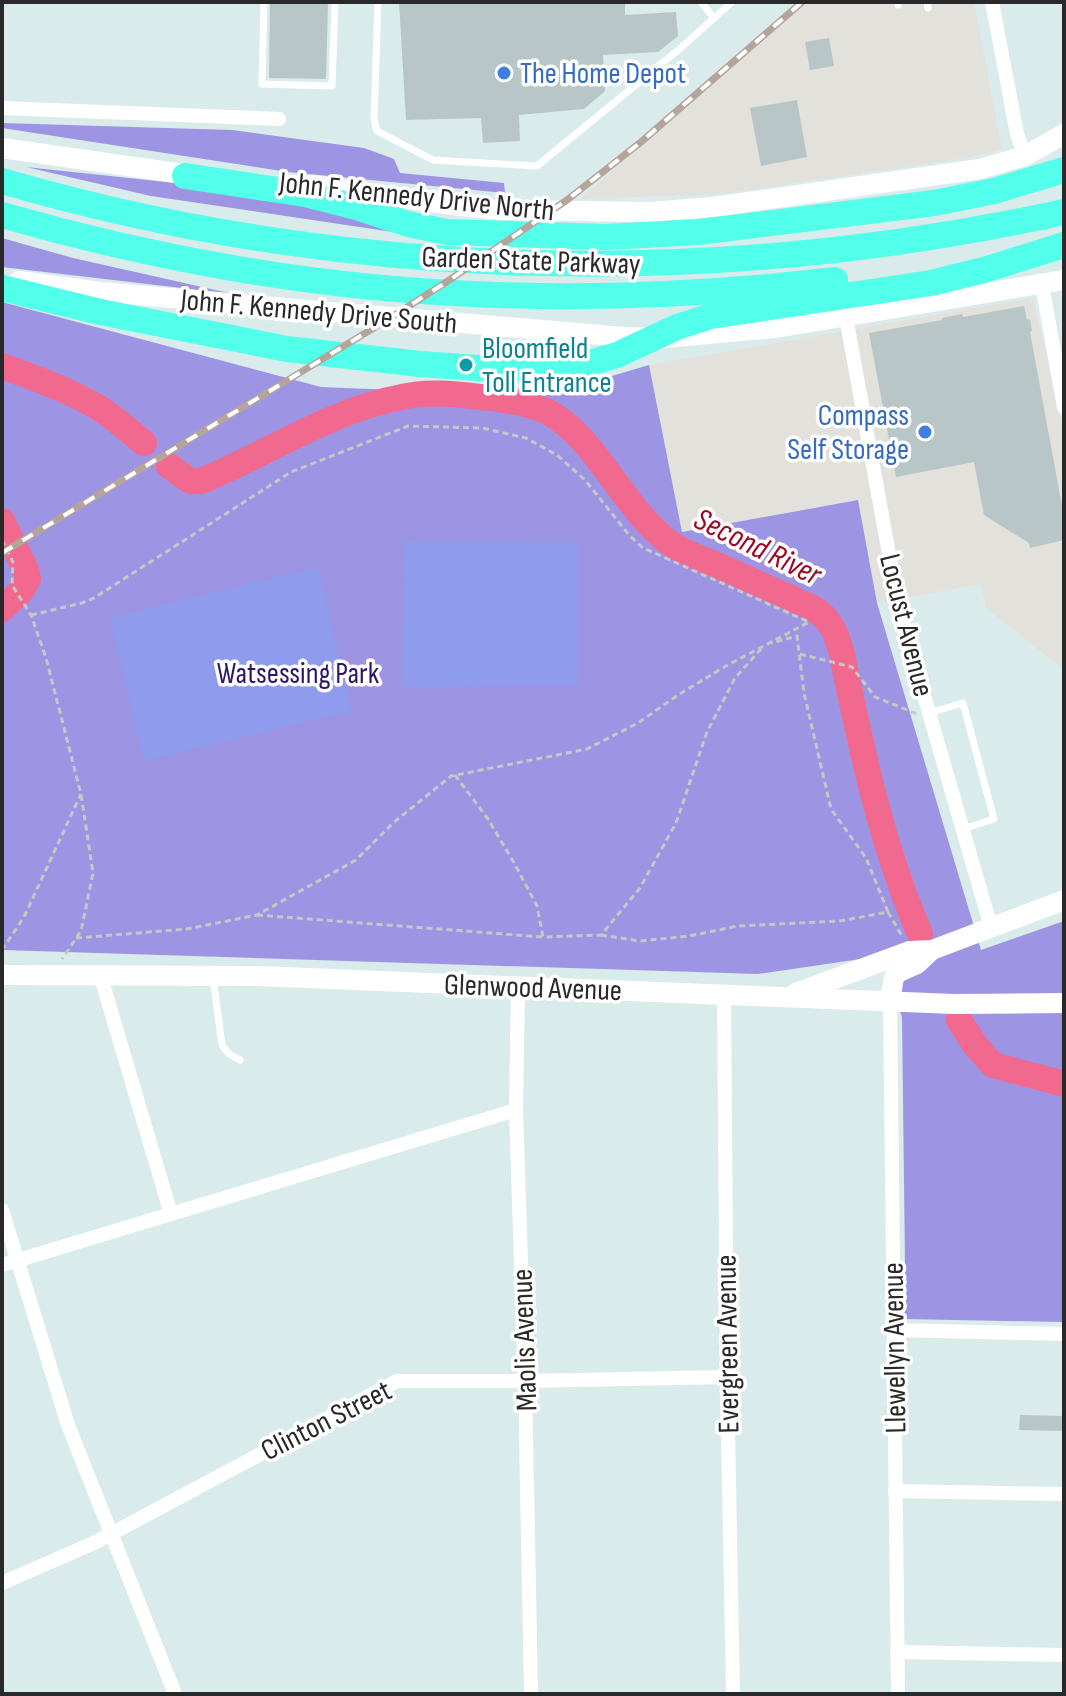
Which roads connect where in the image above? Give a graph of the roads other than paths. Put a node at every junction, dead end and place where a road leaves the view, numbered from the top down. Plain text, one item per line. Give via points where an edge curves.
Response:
1 (264, 2) edge
2 (335, 2) edge
3 (378, 2) edge
4 (701, 2) edge
5 (732, 2) edge
6 (992, 2) edge
7 (714, 18) junction
8 (2, 108) edge
9 (279, 119) dead end
10 (1064, 134) edge
11 (2, 148) edge
12 (1025, 156) junction
13 (1064, 170) edge
14 (185, 176) junction
15 (2, 181) edge
16 (1064, 212) edge
17 (2, 215) edge
18 (1064, 244) edge
19 (2, 279) edge
20 (1064, 280) edge
21 (1042, 285) junction
22 (2, 288) edge
23 (846, 317) junction
24 (1064, 407) edge
25 (930, 716) junction
26 (963, 829) junction
27 (1064, 900) edge
28 (991, 927) junction
29 (932, 950) junction
30 (100, 974) junction
31 (2, 975) edge
32 (213, 975) junction
33 (518, 986) junction
34 (724, 995) junction
35 (785, 997) junction
36 (890, 1001) junction
37 (1064, 1003) edge
38 (240, 1060) dead end
39 (516, 1110) junction
40 (2, 1210) edge
41 (171, 1214) junction
42 (9, 1263) edge
43 (894, 1330) junction
44 (1064, 1334) edge
45 (727, 1377) junction
46 (525, 1381) junction
47 (895, 1491) junction
48 (1064, 1494) edge
49 (111, 1534) junction
50 (2, 1583) edge
51 (897, 1652) junction
52 (1064, 1655) edge
53 (175, 1694) edge
54 (531, 1694) edge
55 (733, 1694) edge
56 (898, 1694) edge

1 - 2 lane via 262,84 332,86
3 - 7 lane via 377,131 433,160 523,166 537,166
4 - 7 lane
5 - 7 lane
6 - 12 street
8 - 9 street
10 - 12 main road, John F. Kennedy Drive North
11 - 14 main road, John F. Kennedy Drive North
12 - 14 main road, John F. Kennedy Drive North via 962,173 650,212 502,210 307,184
13 - 14 highway via 915,206 622,237 420,227 305,194
15 - 16 highway, Garden State Parkway via 229,233 520,264 644,264 798,254
17 - 18 highway, Garden State Parkway via 187,259 289,276 472,294 623,295 777,286 931,268
18 - 22 highway via 931,283 735,311 655,335 605,359 530,370 323,354
19 - 23 main road, John F. Kennedy Drive South via 651,338
20 - 21 main road, John F. Kennedy Drive South
21 - 23 main road, John F. Kennedy Drive South
21 - 24 street
23 - 25 street, Locust Avenue via 899,609
25 - 26 street, Locust Avenue
25 - 26 lane via 963,703 994,819
26 - 28 street, Locust Avenue
27 - 28 main road
28 - 29 main road
29 - 35 main road via 910,951
29 - 36 main road via 894,977
30 - 31 main road, Glenwood Avenue
30 - 32 main road, Glenwood Avenue
30 - 41 street
32 - 33 main road, Glenwood Avenue
32 - 38 lane via 222,1045
33 - 34 main road, Glenwood Avenue
33 - 39 street, Maolis Avenue
34 - 35 main road, Glenwood Avenue
34 - 45 street, Evergreen Avenue
35 - 36 main road, Glenwood Avenue
36 - 37 main road, Glenwood Avenue
36 - 43 street, Llewellyn Avenue
39 - 41 street
39 - 46 street, Maolis Avenue
40 - 42 street
41 - 42 street
42 - 49 street
43 - 44 street
43 - 47 street, Llewellyn Avenue
45 - 46 street, Clinton Street
45 - 55 street, Evergreen Avenue
46 - 49 street, Clinton Street via 397,1381
46 - 54 street, Maolis Avenue
47 - 48 street
47 - 51 street, Llewellyn Avenue
49 - 50 street, Clinton Street
49 - 53 street
51 - 52 street
51 - 56 street, Llewellyn Avenue

